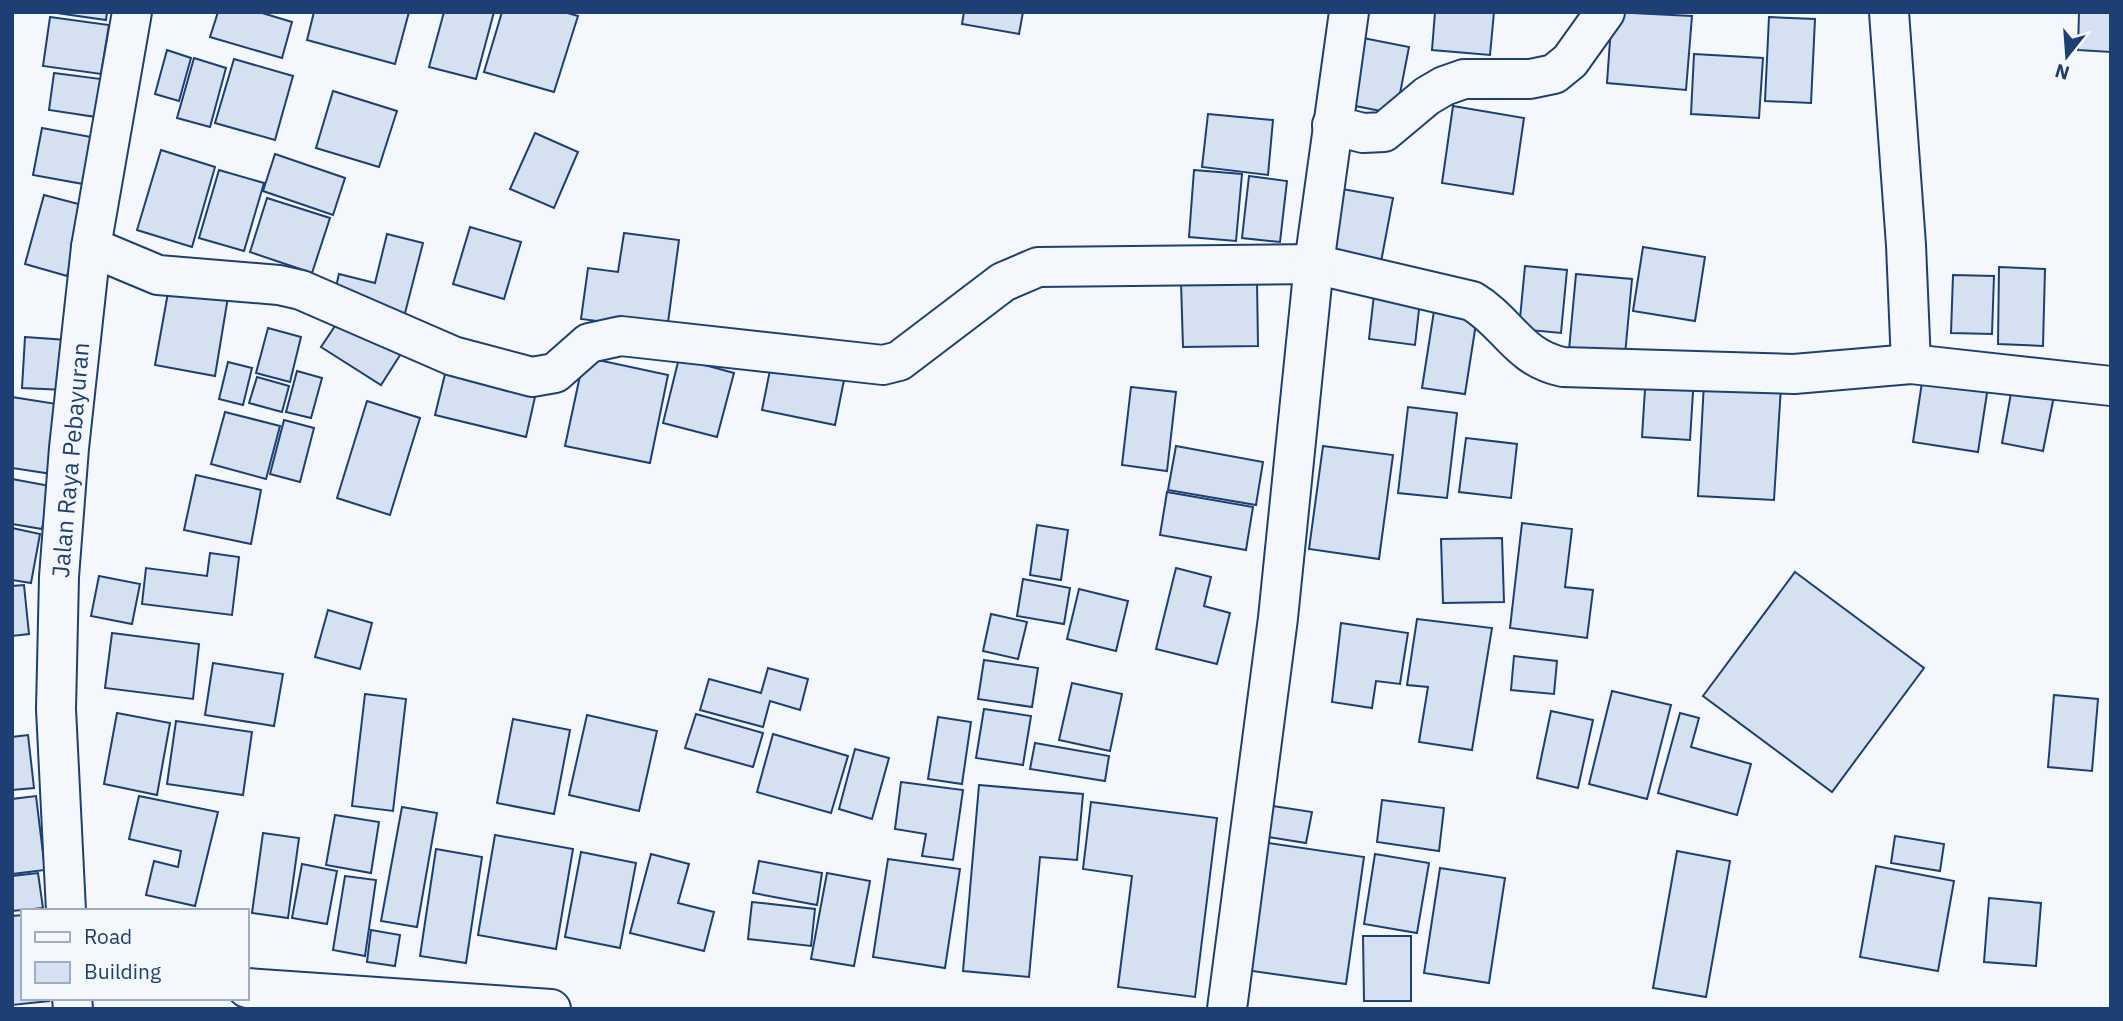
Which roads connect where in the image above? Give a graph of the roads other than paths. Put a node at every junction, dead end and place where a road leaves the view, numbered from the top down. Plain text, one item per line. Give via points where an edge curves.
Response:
1 (132, 12) edge
2 (1349, 12) edge
3 (1605, 12) edge
4 (1889, 12) edge
5 (1332, 125) junction
6 (91, 247) junction
7 (1314, 264) junction
8 (1911, 364) junction
9 (2111, 386) edge
10 (66, 909) edge
11 (248, 988) edge
12 (551, 1009) edge
13 (1227, 1009) edge

1 - 6 street, Jalan Raya Pebayuran
2 - 5 street
3 - 5 street via 1570,61 1554,74 1530,79 1464,79 1444,86 1384,132 1363,133
4 - 8 street
5 - 7 street
6 - 7 street via 158,275 300,290 433,349 532,377 555,373 589,343 621,336 883,365 899,361 1003,282 1038,267
6 - 10 street, Jalan Raya Pebayuran via 59,578 56,709
7 - 8 street via 1472,301 1540,362 1563,367 1794,374
7 - 13 street via 1278,618
8 - 9 street
11 - 12 street

